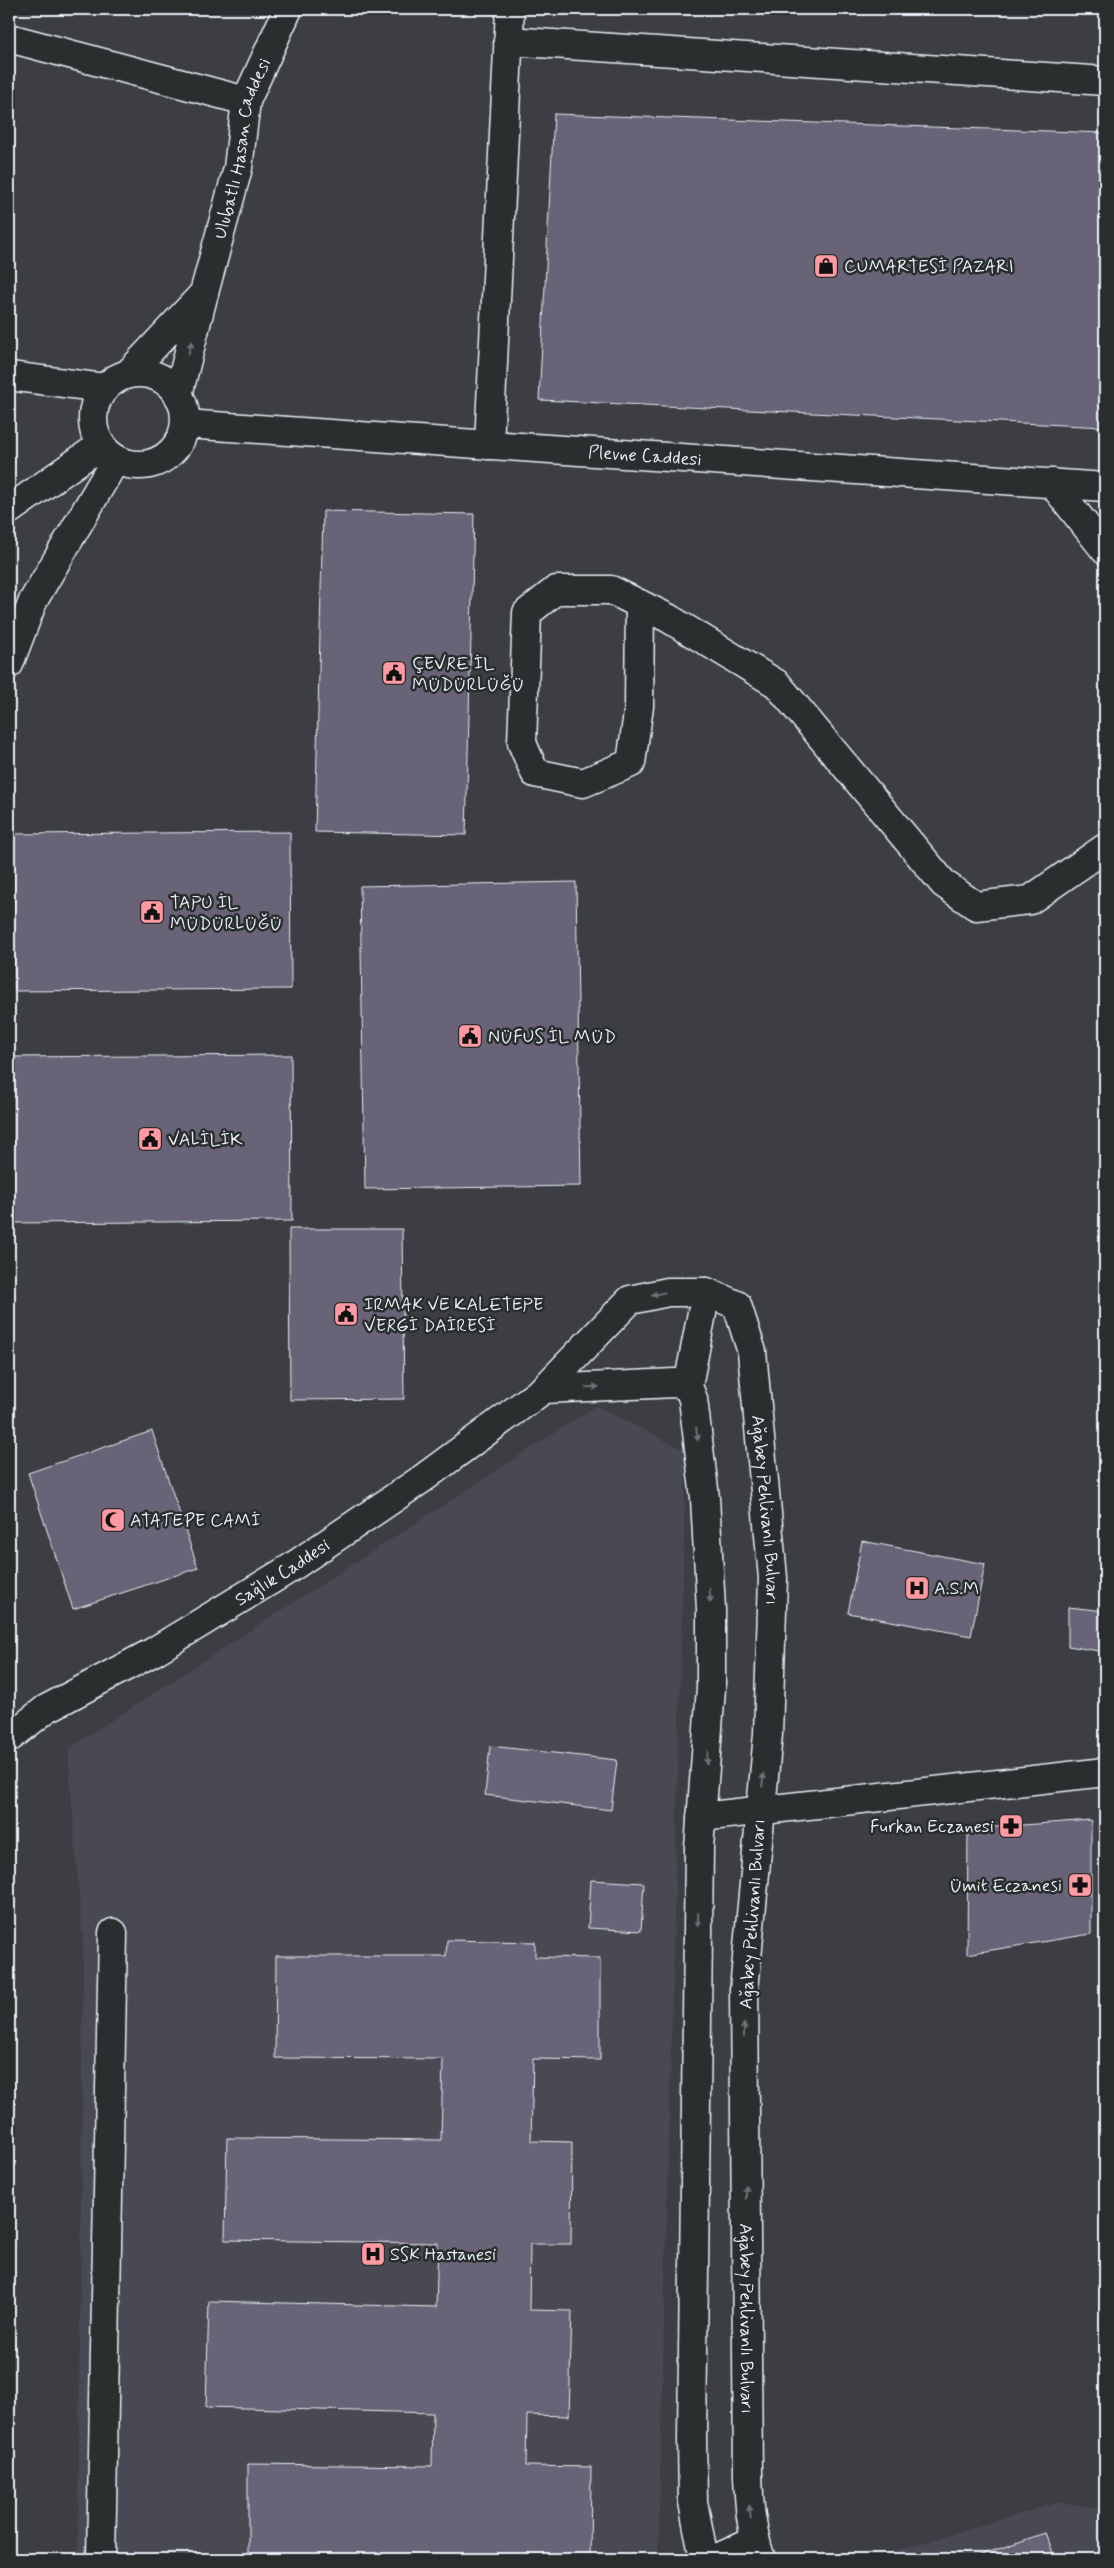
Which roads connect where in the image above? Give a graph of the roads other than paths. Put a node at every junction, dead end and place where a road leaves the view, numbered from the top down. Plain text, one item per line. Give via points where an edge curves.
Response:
1 (288, 9) edge
2 (510, 9) edge
3 (9, 38) edge
4 (508, 41) junction
5 (1105, 81) edge
6 (246, 101) junction
7 (204, 292) junction
8 (128, 374) junction
9 (9, 376) edge
10 (104, 388) junction
11 (178, 395) junction
12 (185, 424) junction
13 (489, 445) junction
14 (109, 452) junction
15 (1052, 483) junction
16 (1105, 487) edge
17 (9, 510) edge
18 (1105, 550) edge
19 (640, 604) junction
20 (9, 664) edge
21 (1105, 848) edge
22 (706, 1292) junction
23 (688, 1386) junction
24 (544, 1389) junction
25 (9, 1738) edge
26 (1105, 1772) edge
27 (759, 1811) junction
28 (701, 1817) junction
29 (113, 1933) dead end
30 (758, 2550) edge
31 (100, 2559) edge
32 (704, 2559) edge
33 (715, 2559) edge

1 - 6 street, Ulubatlı Hasan Caddesi
2 - 4 street
3 - 6 street
4 - 5 street
4 - 13 street
6 - 7 street, Ulubatlı Hasan Caddesi via 238,168
7 - 8 street, Ulubatlı Hasan Caddesi
11 -> 7 street, Ulubatlı Hasan Caddesi
8 - 10 street
8 - 11 street via 157,376
9 - 10 street
10 - 14 street via 96,401 94,431
11 - 12 street via 184,409
12 - 13 street, Plevne Caddesi
12 - 14 street via 180,440 157,461 126,463
13 - 15 street, Plevne Caddesi
14 - 17 street
14 - 20 street via 33,601
15 - 16 street, Plevne Caddesi
15 - 18 street
19 - 19 street via 611,590 556,590 526,614 522,744 535,773 583,784 631,763 640,706
19 - 21 street via 777,684 944,884 976,906 1030,900
22 - 23 street
22 -> 24 street, Sağlık Caddesi via 668,1292 630,1300
27 -> 22 street, Ağabey Pehlivanlı Bulvarı via 772,1678 773,1578 752,1352 737,1306
24 -> 23 street
23 -> 28 street via 693,1399 705,1498 711,1609 710,1696
24 - 25 street, Sağlık Caddesi via 422,1479 289,1569 153,1652 46,1709
26 - 27 street
27 - 28 street
30 -> 27 street, Ağabey Pehlivanlı Bulvarı via 750,2511 748,2475 744,1990
28 -> 32 street via 692,2439 693,2502
29 - 31 street
30 - 33 street

